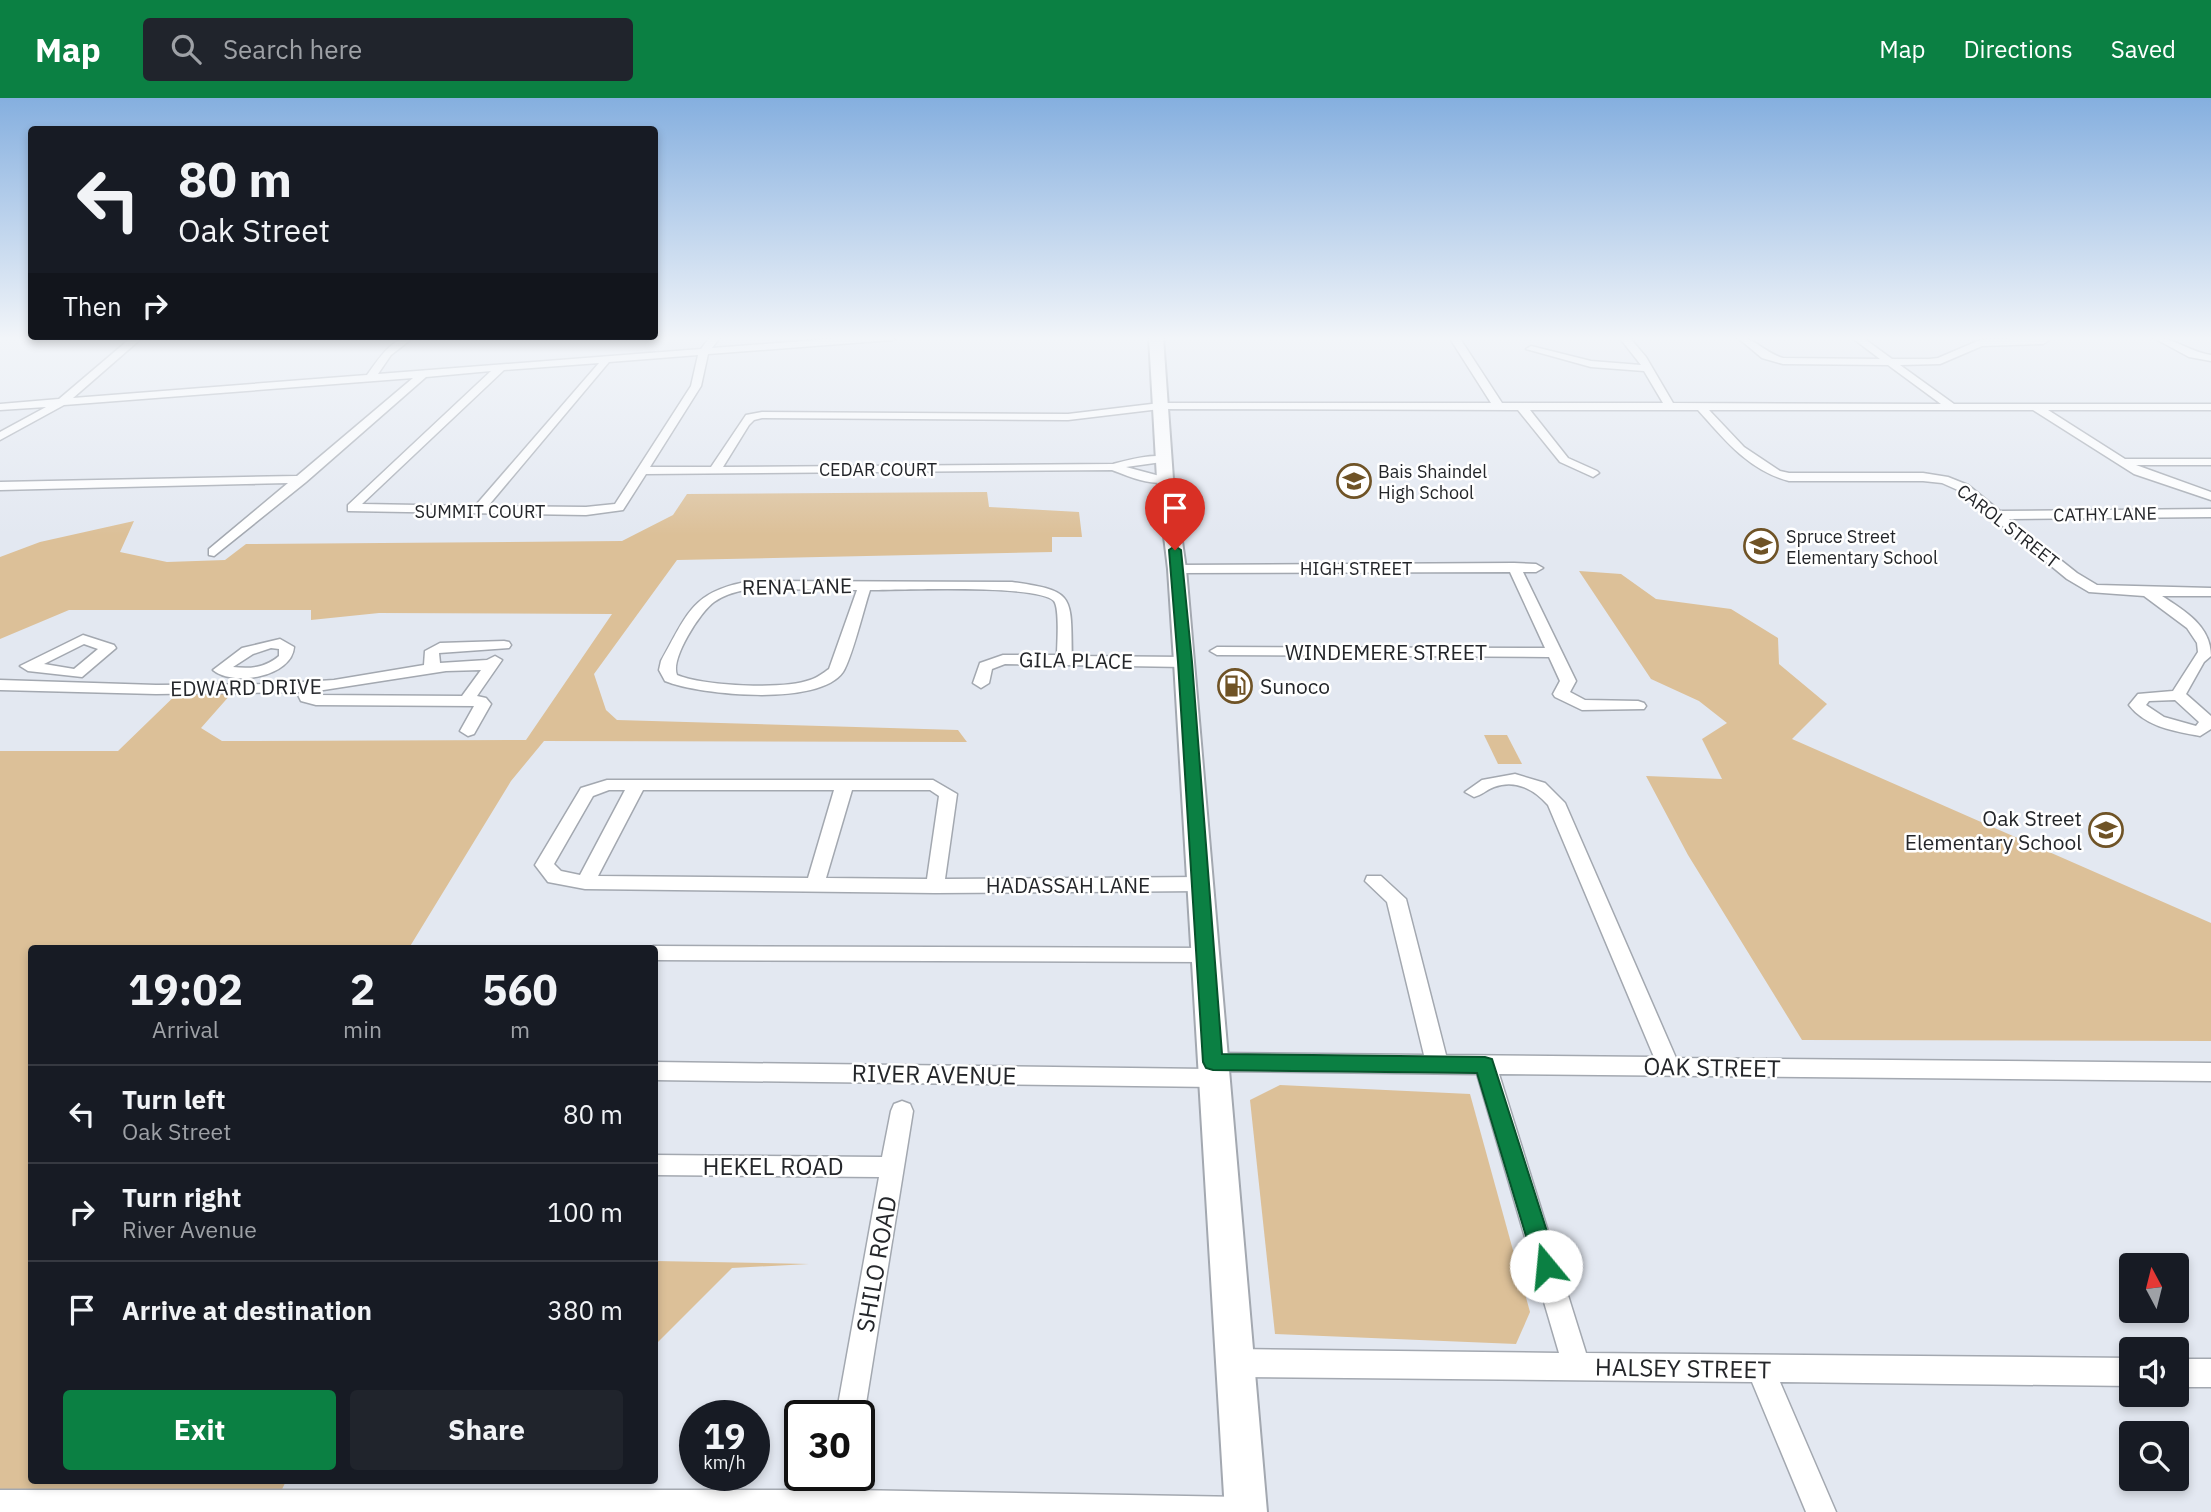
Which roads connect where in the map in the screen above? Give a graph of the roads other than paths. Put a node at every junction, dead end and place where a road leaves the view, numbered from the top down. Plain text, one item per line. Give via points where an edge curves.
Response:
1 (50, 403) edge
2 (60, 403) edge
3 (390, 403) edge
4 (463, 403) edge
5 (571, 403) edge
6 (685, 403) edge
7 (1160, 403) edge
8 (1496, 403) edge
9 (1667, 403) edge
10 (1946, 403) edge
11 (1160, 406) junction
12 (0, 407) edge
13 (1499, 407) junction
14 (1522, 407) junction
15 (1670, 407) junction
16 (1701, 407) junction
17 (1952, 407) junction
18 (2036, 407) junction
19 (2211, 407) edge
20 (18, 427) junction
21 (0, 429) edge
22 (0, 437) edge
23 (2118, 462) junction
24 (2211, 462) edge
25 (1113, 467) junction
26 (1165, 469) junction
27 (715, 470) junction
28 (643, 471) junction
29 (1593, 473) dead end
30 (302, 479) junction
31 (0, 486) edge
32 (2211, 496) edge
33 (477, 511) junction
34 (2211, 513) edge
35 (1998, 515) junction
36 (214, 552) dead end
37 (1514, 567) junction
38 (1536, 568) dead end
39 (1177, 569) junction
40 (865, 585) junction
41 (2147, 592) junction
42 (2211, 592) edge
43 (1217, 651) dead end
44 (1555, 653) junction
45 (1065, 660) junction
46 (1185, 662) junction
47 (491, 665) junction
48 (432, 668) junction
49 (221, 670) dead end
50 (77, 674) dead end
51 (981, 683) dead end
52 (0, 685) edge
53 (312, 687) junction
54 (60, 688) junction
55 (201, 688) junction
56 (2178, 695) dead end
57 (467, 700) junction
58 (1638, 706) dead end
59 (468, 731) dead end
60 (845, 784) junction
61 (637, 785) junction
62 (1474, 792) dead end
63 (1374, 880) dead end
64 (585, 882) junction
65 (815, 884) junction
66 (1201, 884) junction
67 (935, 886) junction
68 (658, 953) edge
69 (1206, 955) junction
70 (1437, 1064) junction
71 (1485, 1065) junction
72 (1669, 1066) junction
73 (658, 1070) edge
74 (1214, 1070) junction
75 (2211, 1072) edge
76 (902, 1111) dead end
77 (658, 1165) edge
78 (892, 1167) junction
79 (1235, 1363) junction
80 (1577, 1367) junction
81 (1760, 1368) junction
82 (2119, 1372) edge
83 (2189, 1373) edge
84 (2211, 1373) edge
85 (853, 1400) edge
86 (837, 1491) edge
87 (0, 1505) edge
88 (835, 1505) junction
89 (1244, 1512) edge
90 (1821, 1512) edge

1 - 12 street
2 - 20 street
3 - 30 street
4 - 33 street, SUMMIT COURT via 352,508
5 - 33 street
6 - 28 street
7 - 11 highway
8 - 13 street
9 - 15 street
10 - 17 street
11 - 13 street
11 - 26 highway
11 - 27 street via 1068,417 756,416 745,423
13 - 14 street
14 - 15 street
14 - 29 street via 1564,460
15 - 16 street
16 - 17 street
16 - 35 street, CAROL STREET via 1757,464 1773,474 1944,480 1964,488
17 - 18 street
18 - 19 street
18 - 23 street
20 - 21 street
20 - 22 street
23 - 24 street
23 - 32 street via 2153,479
25 - 26 street, CEDAR COURT via 1131,461
25 - 26 street, CEDAR COURT via 1142,477
25 - 27 street, CEDAR COURT
26 - 39 highway
27 - 28 street, CEDAR COURT
28 - 33 street, SUMMIT COURT via 619,507
30 - 31 street
30 - 36 street
34 - 35 street, CATHY LANE
35 - 41 street, CAROL STREET via 2085,584 2105,591
37 - 38 street, HIGH STREET
37 - 39 street, HIGH STREET
37 - 44 street
39 - 46 highway
40 - 40 street, RENA LANE via 751,585 713,594 702,603 668,661 670,678 691,686 782,688 824,680 836,671
40 - 45 street, RENA LANE via 1046,590 1060,599 1064,609
41 - 42 street, CAROL STREET
41 - 56 street via 2203,636 2206,653
43 - 44 street, WINDEMERE STREET
44 - 58 street via 1568,681 1561,694 1570,701
45 - 46 street, GILA PLACE
45 - 51 street, GILA PLACE via 1003,659 985,666
46 - 66 highway
47 - 48 street, EDWARD DRIVE via 461,663
47 - 48 street via 504,645 440,647 432,651
47 - 57 street
48 - 53 street, EDWARD DRIVE
49 - 55 street
50 - 54 street
52 - 54 street, EDWARD DRIVE
53 - 55 street, EDWARD DRIVE
53 - 57 street via 306,695 316,700
54 - 55 street, EDWARD DRIVE
57 - 59 street via 484,704
60 - 61 street, HADASSAH LANE
60 - 65 street
60 - 67 street, HADASSAH LANE via 933,785 948,794
61 - 64 street
61 - 64 street, HADASSAH LANE via 607,785 587,792 544,865 555,877
62 - 72 street via 1493,781 1520,781 1539,787 1556,803
63 - 70 street via 1396,899
64 - 65 street, HADASSAH LANE
65 - 67 street, HADASSAH LANE
66 - 67 street, HADASSAH LANE
66 - 69 highway
68 - 69 street
69 - 74 highway
70 - 71 street, OAK STREET
70 - 74 street, OAK STREET
71 - 72 street, OAK STREET
71 - 80 street
72 - 75 street, OAK STREET
73 - 74 street, RIVER AVENUE
74 - 79 highway
76 - 78 street, SHILO ROAD
77 - 78 street, HEKEL ROAD
78 - 85 street, SHILO ROAD
79 - 80 street, HALSEY STREET
79 - 89 highway
80 - 81 street, HALSEY STREET
81 - 82 street, HALSEY STREET
81 - 90 street
83 - 84 street
86 - 88 street
87 - 88 street
88 - 89 street

